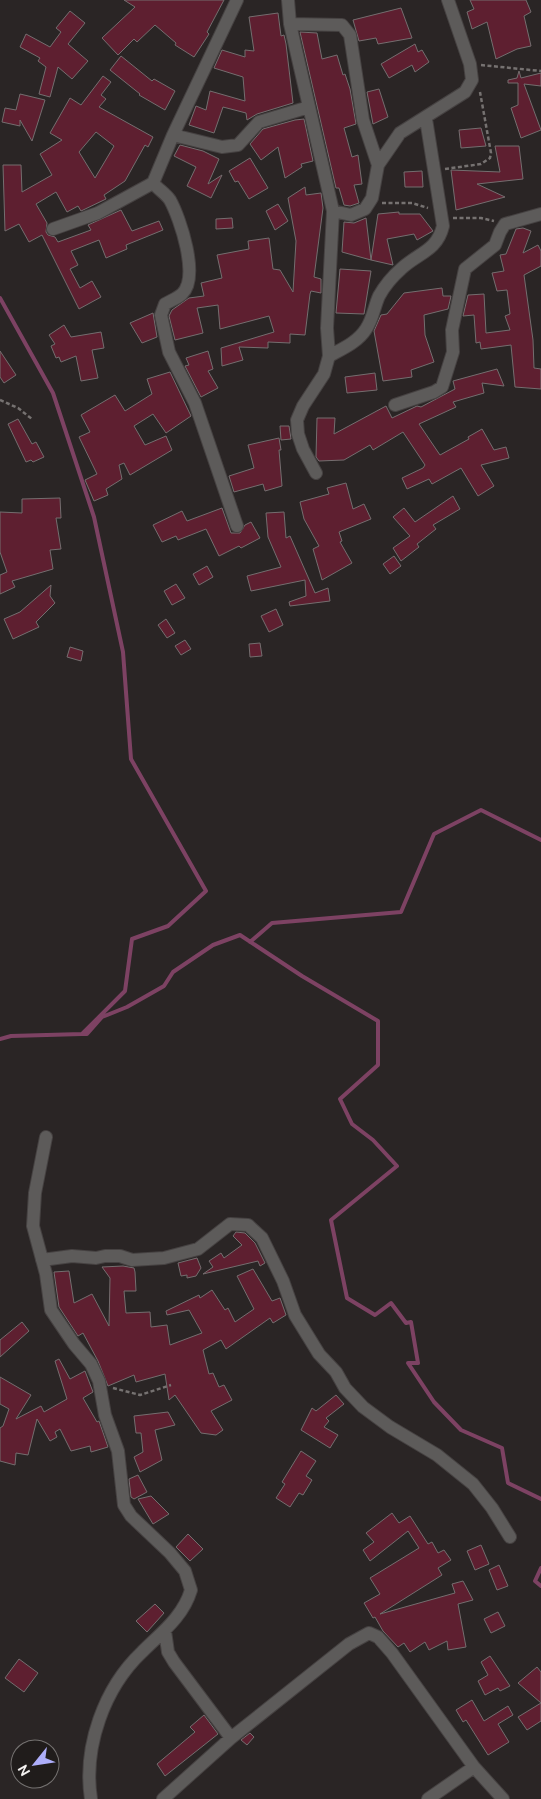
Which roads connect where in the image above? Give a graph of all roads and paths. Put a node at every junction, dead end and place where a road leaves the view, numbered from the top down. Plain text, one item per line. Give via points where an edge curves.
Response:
1 (237, 0) edge
2 (288, 0) edge
3 (448, 0) edge
4 (290, 24) junction
5 (470, 64) junction
6 (541, 71) edge
7 (472, 80) junction
8 (309, 107) junction
9 (426, 119) junction
10 (172, 135) junction
11 (378, 165) junction
12 (434, 170) junction
13 (153, 183) junction
14 (372, 198) junction
15 (333, 211) junction
16 (541, 214) edge
17 (441, 216) junction
18 (505, 224) junction
19 (53, 229) dead end
20 (329, 356) junction
21 (0, 400) edge
22 (395, 405) dead end
23 (32, 419) dead end
24 (316, 473) dead end
25 (236, 526) dead end
26 (46, 1137) dead end
27 (42, 1260) junction
28 (99, 1381) junction
29 (171, 1385) dead end
30 (510, 1538) dead end
31 (165, 1631) junction
32 (231, 1738) junction
33 (474, 1767) junction
34 (91, 1799) edge
35 (163, 1799) edge
36 (428, 1799) edge
37 (503, 1799) edge

1 - 10 street
2 - 4 street
3 - 5 street
4 - 8 street
4 - 11 street via 342,25 350,35 363,120
5 - 6 path
5 - 7 street
7 - 9 street via 465,92
7 - 12 path via 481,94 490,158 481,164
8 - 10 street via 259,122 238,145 222,147
8 - 15 street
9 - 11 street via 400,133
9 - 12 street
10 - 13 street
11 - 14 street
12 - 17 street
13 - 19 street via 98,213
13 - 25 street via 169,199 188,257 183,294 165,304 161,315 169,352 195,403
14 - 15 street via 365,209 351,215
14 - 17 path via 383,203 412,202
15 - 20 street via 327,328
16 - 18 street
17 - 18 path via 481,218
17 - 20 street via 443,226 433,246 401,268 388,284 379,296 365,330 347,347
18 - 22 street via 496,245 464,269 452,330 453,352 442,386 434,392
20 - 24 street via 324,374 297,420 303,449
21 - 23 path
26 - 27 street via 34,1193 33,1218
27 - 28 street via 54,1316 91,1364
27 - 30 street via 72,1256 120,1256 132,1260 164,1258 198,1249 230,1224 248,1225 257,1231 266,1245 295,1315 345,1388 363,1407 473,1484
28 - 29 path via 106,1387 140,1395
28 - 31 street via 105,1416 118,1451 124,1505 131,1516 170,1553 190,1581 189,1600
31 - 32 street via 168,1652 174,1662
31 - 34 street via 122,1674 108,1700 89,1760
32 - 33 street via 349,1644 370,1633 378,1637 392,1654
32 - 35 street
33 - 36 street
33 - 37 street

